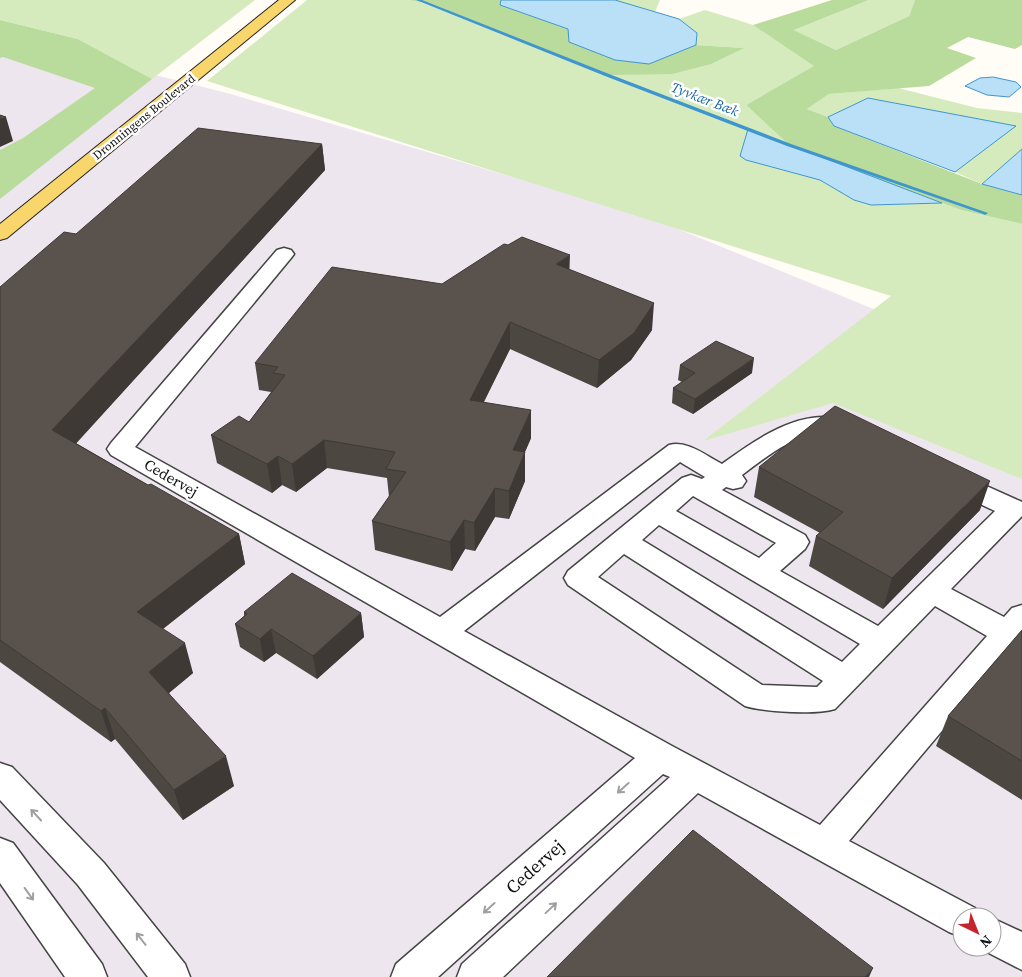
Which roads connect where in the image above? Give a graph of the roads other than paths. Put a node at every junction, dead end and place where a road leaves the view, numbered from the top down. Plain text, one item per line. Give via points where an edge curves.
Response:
1 (288, 0) edge
2 (0, 234) edge
3 (284, 254) dead end
4 (865, 439) edge
5 (934, 472) edge
6 (720, 483) junction
7 (1017, 511) edge
8 (657, 512) junction
9 (622, 540) junction
10 (760, 572) junction
11 (932, 591) junction
12 (1015, 624) edge
13 (442, 632) junction
14 (881, 642) junction
15 (845, 679) junction
16 (660, 756) junction
17 (696, 775) junction
18 (0, 777) edge
19 (824, 845) junction
20 (0, 854) edge
21 (952, 915) edge
22 (1002, 941) edge
23 (1022, 952) edge
24 (88, 977) edge
25 (172, 977) edge
26 (410, 977) edge
27 (476, 977) edge

1 - 2 main road, Dronningens Boulevard
3 - 13 street, Cedervej via 120,449
4 - 6 street via 838,426 814,426 767,444
5 - 7 street
6 - 8 street via 691,484
6 - 10 street via 794,542
6 - 13 street via 678,451
7 - 11 street
8 - 9 street
8 - 10 street
9 - 15 street
9 - 15 street via 578,578 756,697 824,700
10 - 14 street
11 - 12 street
11 - 14 street
12 - 19 street
13 - 16 street, Cedervej
14 - 15 street
16 - 17 street, Cedervej
16 -> 26 street, Cedervej
17 - 19 street, Cedervej
27 -> 17 street
25 -> 18 street via 91,874
19 - 21 street, Cedervej
20 -> 24 street
22 - 23 street

